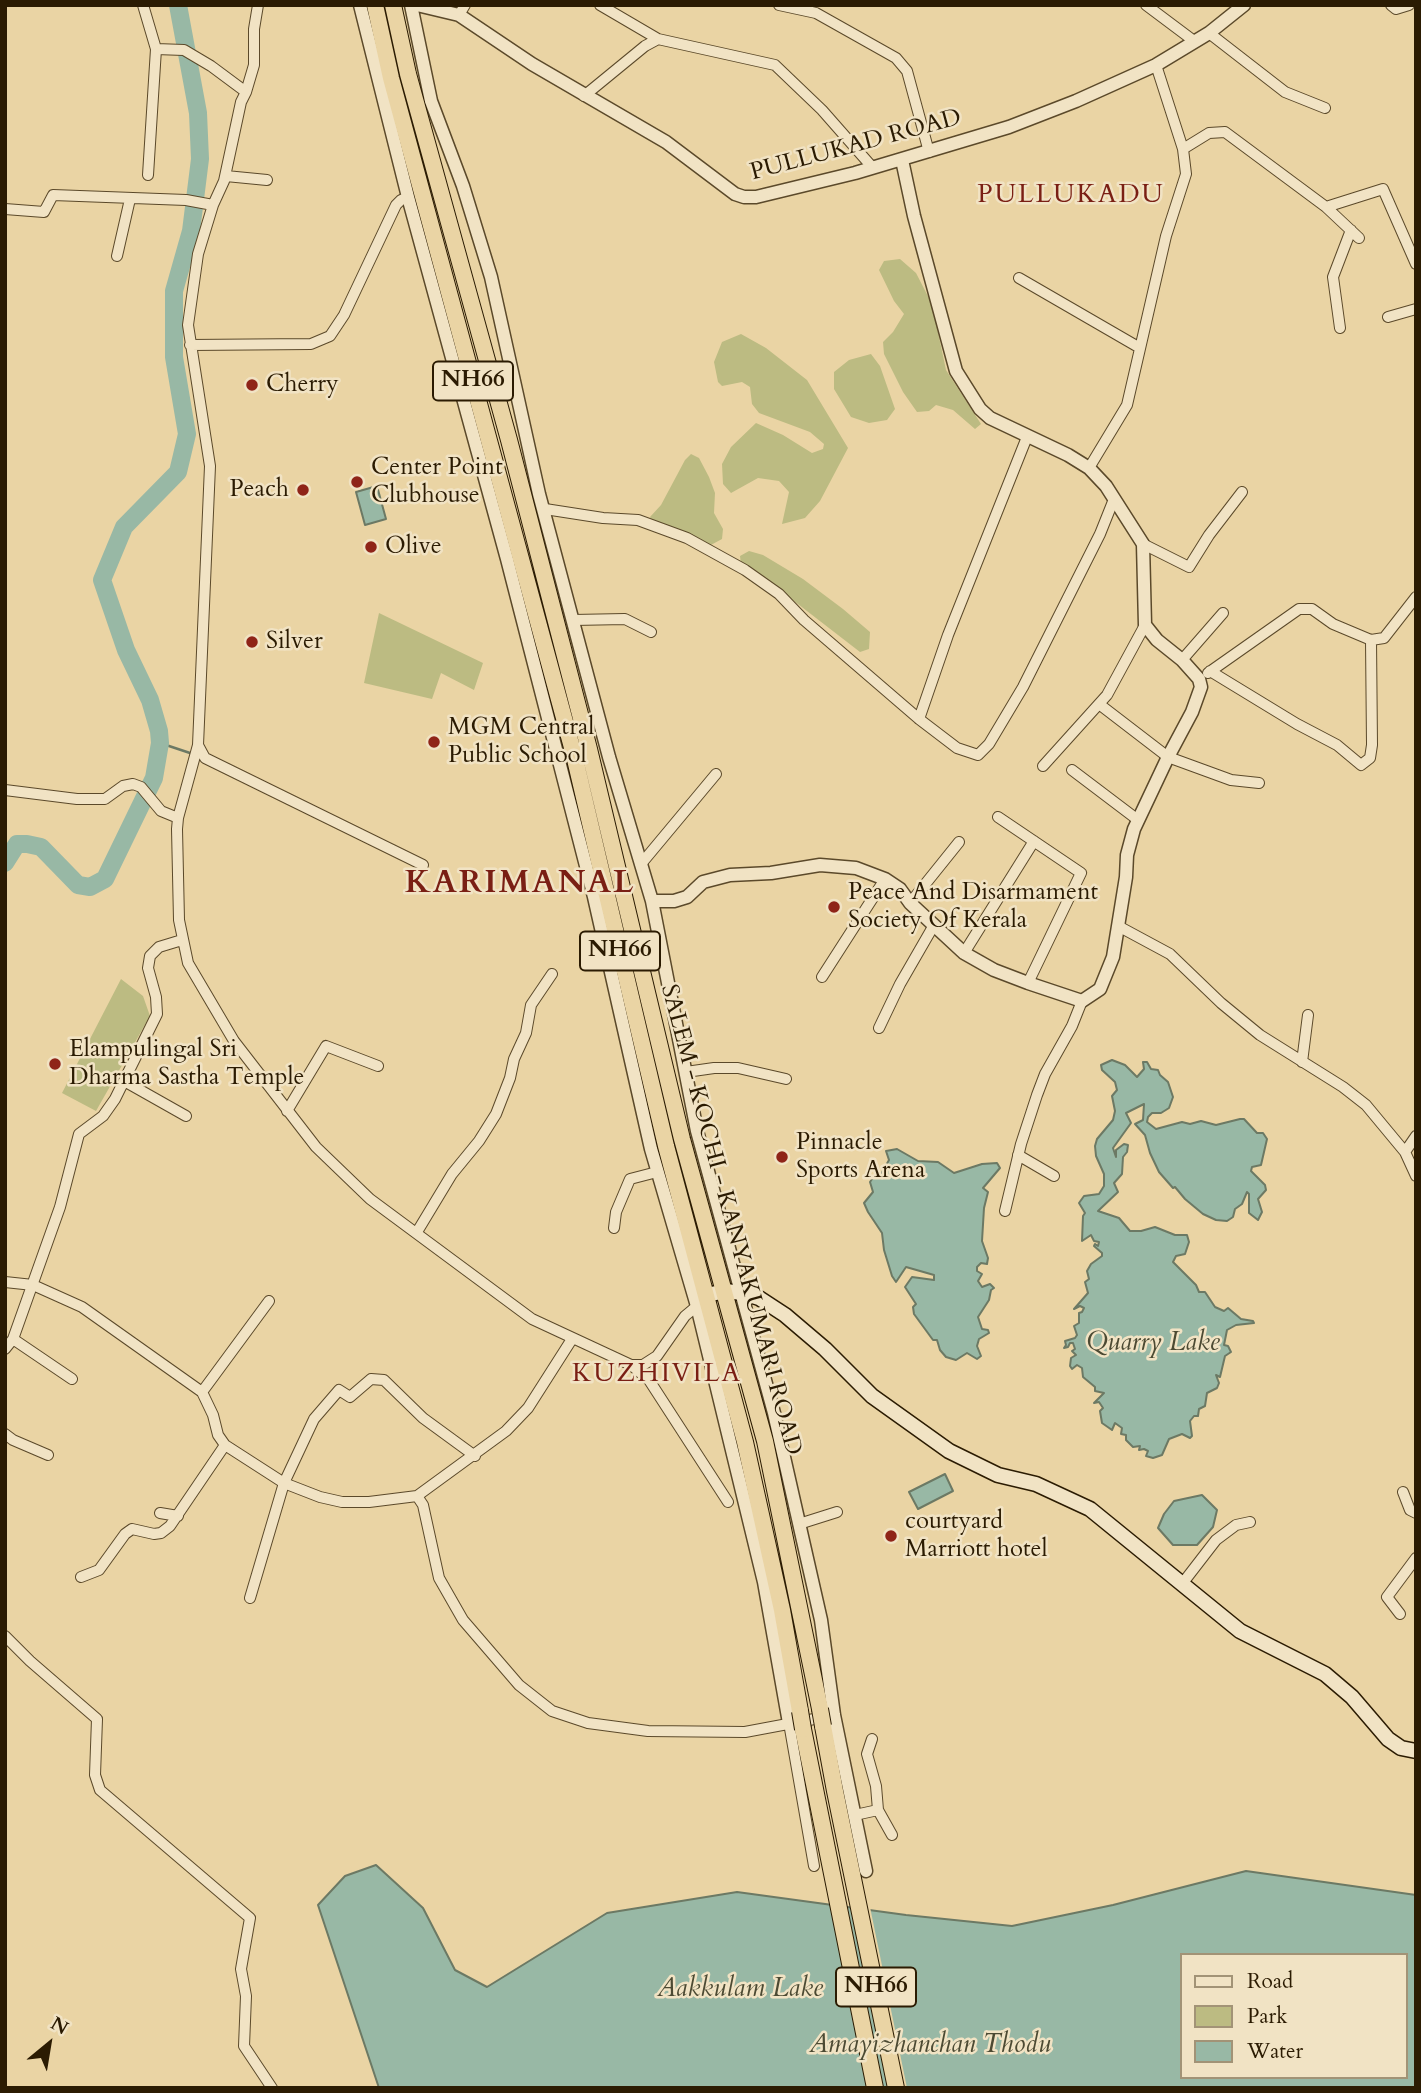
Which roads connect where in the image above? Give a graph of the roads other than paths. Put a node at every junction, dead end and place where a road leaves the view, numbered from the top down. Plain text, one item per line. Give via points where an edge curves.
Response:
1 (143, 5) edge
2 (258, 5) edge
3 (360, 5) edge
4 (375, 5) edge
5 (393, 5) edge
6 (411, 5) edge
7 (417, 5) edge
8 (600, 5) edge
9 (779, 5) edge
10 (1146, 5) edge
11 (1391, 5) edge
12 (1409, 5) edge
13 (1240, 6) edge
14 (462, 10) edge
15 (1209, 33) junction
16 (659, 38) junction
17 (1194, 41) junction
18 (156, 49) junction
19 (1156, 65) junction
20 (246, 92) junction
21 (584, 96) junction
22 (1325, 108) dead end
23 (1183, 149) junction
24 (929, 152) junction
25 (902, 160) junction
26 (873, 168) junction
27 (148, 175) dead end
28 (226, 176) junction
29 (267, 180) dead end
30 (408, 197) junction
31 (130, 199) junction
32 (209, 204) junction
33 (1326, 207) junction
34 (5, 209) edge
35 (1350, 230) junction
36 (1359, 238) dead end
37 (117, 256) dead end
38 (1416, 264) edge
39 (1019, 278) dead end
40 (1416, 309) edge
41 (1388, 317) dead end
42 (1340, 328) dead end
43 (190, 345) junction
44 (1140, 348) junction
45 (1027, 436) junction
46 (1089, 468) junction
47 (1242, 492) dead end
48 (1114, 499) junction
49 (545, 509) junction
50 (1143, 544) junction
51 (1416, 597) edge
52 (1223, 613) dead end
53 (573, 620) junction
54 (1145, 625) junction
55 (652, 632) dead end
56 (1371, 640) junction
57 (1182, 660) junction
58 (1204, 675) junction
59 (1098, 704) junction
60 (919, 719) junction
61 (198, 745) junction
62 (1168, 757) junction
63 (1043, 766) dead end
64 (1072, 770) dead end
65 (716, 774) dead end
66 (1259, 783) dead end
67 (5, 790) edge
68 (998, 817) dead end
69 (178, 818) junction
70 (1138, 820) junction
71 (1034, 841) junction
72 (959, 842) dead end
73 (641, 864) junction
74 (424, 865) dead end
75 (885, 879) junction
76 (652, 901) junction
77 (910, 903) junction
78 (934, 925) junction
79 (1118, 926) junction
80 (182, 940) junction
81 (964, 953) junction
82 (552, 974) dead end
83 (822, 977) dead end
84 (1028, 984) junction
85 (1082, 1000) junction
86 (1308, 1015) dead end
87 (879, 1028) dead end
88 (1302, 1062) junction
89 (378, 1066) dead end
90 (686, 1072) junction
91 (786, 1079) dead end
92 (124, 1081) junction
93 (287, 1111) junction
94 (186, 1116) dead end
95 (1416, 1136) edge
96 (1405, 1152) junction
97 (1018, 1155) junction
98 (657, 1172) junction
99 (1054, 1176) dead end
100 (1416, 1176) edge
101 (1005, 1211) dead end
102 (614, 1228) dead end
103 (416, 1232) junction
104 (5, 1282) edge
105 (33, 1286) junction
106 (725, 1292) junction
107 (743, 1293) junction
108 (702, 1300) junction
109 (269, 1301) dead end
110 (13, 1339) junction
111 (572, 1339) junction
112 (5, 1349) edge
113 (631, 1365) junction
114 (72, 1379) dead end
115 (202, 1392) junction
116 (5, 1434) edge
117 (225, 1445) junction
118 (48, 1455) dead end
119 (475, 1455) junction
120 (284, 1483) junction
121 (1403, 1492) dead end
122 (417, 1496) junction
123 (728, 1502) dead end
124 (837, 1512) dead end
125 (160, 1513) dead end
126 (1416, 1513) edge
127 (178, 1516) junction
128 (1250, 1522) dead end
129 (799, 1524) junction
130 (1416, 1558) edge
131 (81, 1577) dead end
132 (1182, 1584) junction
133 (250, 1598) dead end
134 (1400, 1614) dead end
135 (5, 1636) edge
136 (826, 1716) junction
137 (797, 1721) junction
138 (872, 1739) dead end
139 (1416, 1751) edge
140 (878, 1810) junction
141 (855, 1815) junction
142 (892, 1835) dead end
143 (814, 1866) dead end
144 (866, 1871) dead end
145 (272, 2088) edge
146 (875, 2088) edge
147 (897, 2088) edge

1 - 18 street
2 - 20 street via 254,65
3 - 30 street
4 - 108 highway, SALEM - KOCHI - KANYAKUMARI ROAD / NH66 via 574,755
5 - 106 highway, SALEM - KOCHI - KANYAKUMARI ROAD / NH66 via 589,749 682,1139
6 - 49 street via 431,101 491,277
7 - 14 street, PULLUKAD ROAD
8 - 16 street
9 - 24 street via 816,13 896,58 907,71
10 - 17 street
11 - 12 street via 1396,9
13 - 15 street, PULLUKAD ROAD
14 - 21 street, PULLUKAD ROAD
15 - 17 street, PULLUKAD ROAD
15 - 22 street via 1285,92
16 - 21 street
16 - 26 street via 775,65
17 - 19 street, PULLUKAD ROAD
18 - 20 street via 184,50
18 - 27 street
19 - 23 street
19 - 24 street, PULLUKAD ROAD via 1009,127
20 - 28 street
21 - 26 street, PULLUKAD ROAD via 666,142 744,197
23 - 33 street via 1209,133 1225,132
23 - 44 street via 1186,174
24 - 25 street, PULLUKAD ROAD
25 - 26 street, PULLUKAD ROAD
25 - 45 street via 956,371 989,418
28 - 29 street
28 - 32 street
30 - 43 street via 396,205 330,336 311,344
30 - 98 street via 584,857
31 - 32 street
31 - 34 street via 53,195 44,212
31 - 37 street
32 - 43 street via 192,286
33 - 35 street
33 - 38 street via 1383,189
35 - 36 street
35 - 42 street via 1333,277
39 - 44 street
40 - 41 street
43 - 61 street via 210,466
44 - 46 street via 1127,405
45 - 46 street
45 - 60 street
46 - 48 street
47 - 50 street via 1189,567
48 - 50 street
48 - 60 street via 1023,687 989,744 978,755 957,748
49 - 53 street
49 - 60 street via 638,520 687,538 734,563 779,594
50 - 54 street
51 - 56 street via 1384,638
52 - 57 street
53 - 55 street via 625,619
53 - 73 street
54 - 57 street
54 - 59 street
56 - 58 street via 1312,610 1299,609
56 - 58 street via 1372,745 1370,758 1361,765 1337,746
57 - 58 street
58 - 62 street via 1192,712
59 - 62 street
59 - 63 street
61 - 69 street
61 - 74 street via 205,758
62 - 66 street via 1231,780
62 - 70 street
64 - 70 street
65 - 73 street
67 - 69 street via 104,799 132,784 141,787 161,811
68 - 71 street
69 - 80 street
70 - 79 street via 1127,855
71 - 81 street
71 - 84 street via 1080,873
72 - 77 street
73 - 76 street
75 - 76 street via 856,868 820,865 730,875 703,881 687,897
75 - 77 street via 900,888
75 - 83 street
76 - 90 street
77 - 78 street
78 - 81 street
78 - 87 street
79 - 85 street via 1113,957 1100,989
79 - 88 street via 1170,954 1260,1035
80 - 92 street via 159,947 149,956 157,1014
80 - 93 street via 188,963 234,1041
81 - 84 street
82 - 103 street via 531,1006 526,1033 496,1114
84 - 85 street
85 - 97 street via 1045,1074
86 - 88 street
88 - 96 street via 1366,1105
89 - 93 street via 326,1045
90 - 91 street via 738,1068
90 - 107 street via 696,1132
92 - 94 street
92 - 105 street via 103,1116 79,1134
93 - 103 street via 316,1147 370,1199
95 - 96 street
96 - 100 street
97 - 99 street
97 - 101 street
98 - 102 street via 630,1179
98 - 108 street
103 - 111 street via 532,1319
104 - 105 street
105 - 110 street
105 - 115 street via 82,1307
106 - 107 main road
106 - 108 main road
106 - 136 highway, SALEM - KOCHI - KANYAKUMARI ROAD / NH66 via 765,1441
107 - 129 street
107 - 132 main road via 785,1315 872,1396 949,1451 998,1475 1036,1484 1090,1509
108 - 113 street via 657,1356 643,1365
108 - 137 highway, SALEM - KOCHI - KANYAKUMARI ROAD / NH66 via 759,1501
109 - 115 street
110 - 112 street
110 - 114 street
111 - 113 street
111 - 119 street via 527,1408
113 - 123 street via 649,1380
115 - 117 street
116 - 118 street
117 - 120 street
117 - 127 street
119 - 120 street via 423,1418 384,1380 372,1379 350,1397 339,1390 314,1419
119 - 122 street
120 - 122 street via 342,1502
120 - 133 street
121 - 126 street via 1410,1510
122 - 137 street via 439,1578 463,1620 519,1685 552,1711 588,1723 648,1731 745,1732
124 - 129 street
125 - 127 street
127 - 131 street via 161,1533 132,1529 99,1570
128 - 132 street via 1236,1525 1216,1540
129 - 136 street via 821,1620
130 - 134 street via 1387,1597
132 - 139 main road via 1240,1631 1325,1674 1388,1739
135 - 145 street via 97,1719 95,1775 100,1790 250,1917 241,1969 246,1996 244,2046
136 - 137 street
136 - 141 street
136 - 147 highway, SALEM - KOCHI - KANYAKUMARI ROAD / NH66 via 835,1791
137 - 143 street
137 - 146 highway, SALEM - KOCHI - KANYAKUMARI ROAD / NH66
138 - 140 street via 867,1754
140 - 141 street
140 - 142 street
141 - 144 street

